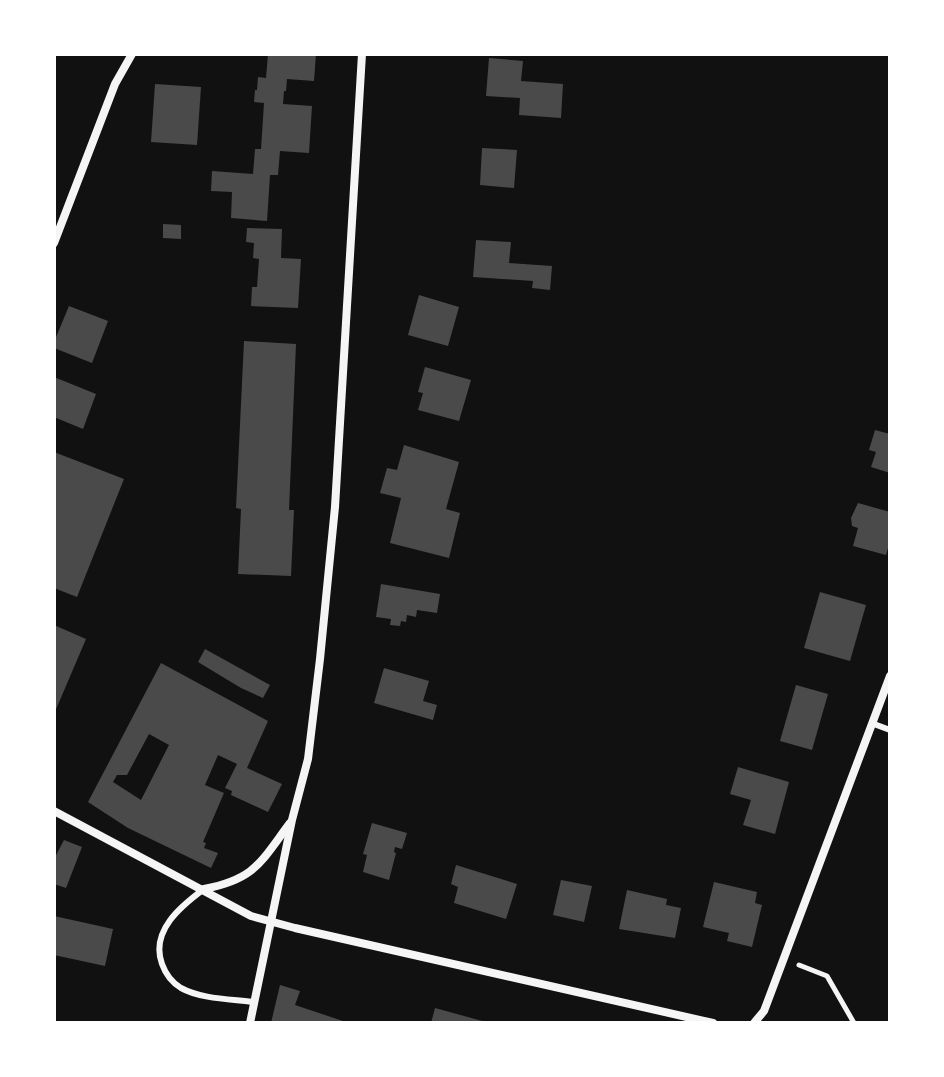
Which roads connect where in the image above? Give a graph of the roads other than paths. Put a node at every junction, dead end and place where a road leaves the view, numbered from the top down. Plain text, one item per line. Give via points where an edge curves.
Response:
1 (132, 54) edge
2 (362, 54) edge
3 (54, 243) edge
4 (890, 676) edge
5 (874, 724) junction
6 (890, 730) edge
7 (54, 811) edge
8 (292, 820) junction
9 (204, 889) junction
10 (272, 922) junction
11 (254, 1002) junction
12 (250, 1023) edge
13 (713, 1023) edge
14 (754, 1023) edge

1 - 3 street via 115,84
2 - 8 street via 335,507 308,759
4 - 5 street
5 - 6 lane
5 - 14 street via 764,1011
7 - 9 street
8 - 9 street via 257,867 234,883
8 - 10 street
9 - 10 street
9 - 11 lane via 181,907 162,933 160,959 168,977 182,988
10 - 11 street
10 - 13 street
11 - 12 street

